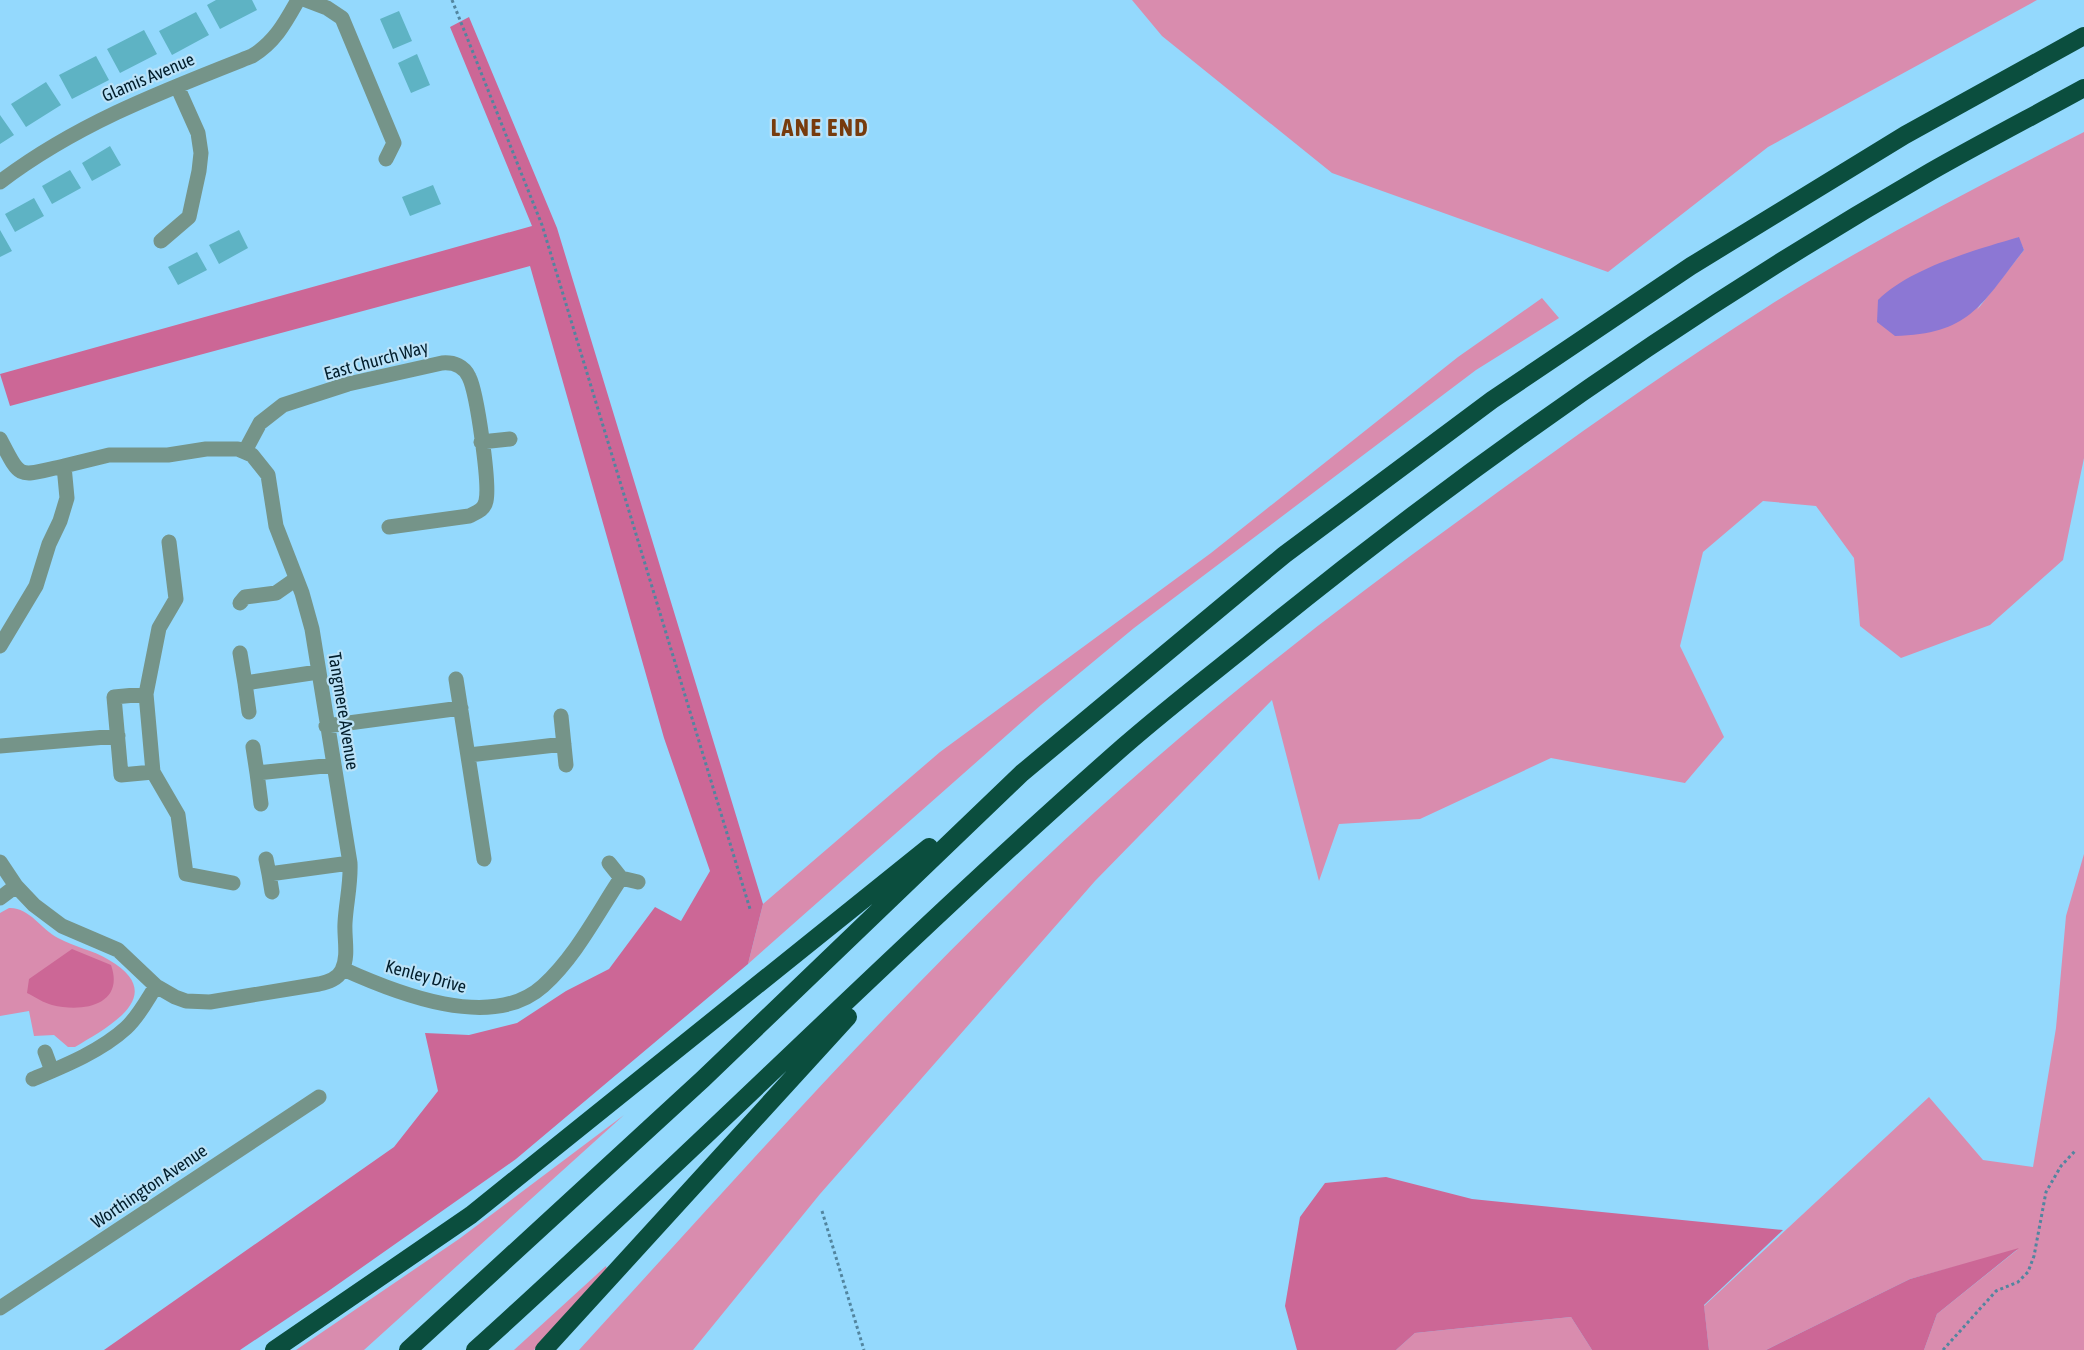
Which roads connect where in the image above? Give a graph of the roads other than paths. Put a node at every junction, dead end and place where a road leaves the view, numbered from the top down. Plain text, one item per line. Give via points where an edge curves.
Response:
1 (298, 0) edge
2 (306, 0) edge
3 (2084, 36) edge
4 (177, 86) junction
5 (2084, 88) edge
6 (386, 159) dead end
7 (0, 182) edge
8 (161, 241) dead end
9 (0, 439) edge
10 (510, 439) dead end
11 (481, 442) junction
12 (245, 451) junction
13 (64, 466) junction
14 (388, 527) dead end
15 (169, 542) dead end
16 (296, 579) junction
17 (240, 603) dead end
18 (0, 646) edge
19 (240, 653) dead end
20 (318, 672) junction
21 (456, 679) dead end
22 (245, 683) junction
23 (146, 694) junction
24 (461, 708) junction
25 (249, 712) dead end
26 (561, 716) dead end
27 (326, 726) junction
28 (118, 736) junction
29 (564, 744) junction
30 (0, 746) edge
31 (253, 747) dead end
32 (469, 755) junction
33 (334, 765) junction
34 (566, 765) dead end
35 (153, 772) junction
36 (257, 773) junction
37 (1022, 773) junction
38 (261, 804) dead end
39 (484, 859) dead end
40 (0, 862) edge
41 (350, 863) junction
42 (609, 863) dead end
43 (621, 878) junction
44 (638, 882) dead end
45 (233, 883) dead end
46 (16, 886) junction
47 (272, 892) dead end
48 (958, 896) junction
49 (0, 898) edge
50 (343, 969) junction
51 (156, 986) junction
52 (45, 1052) dead end
53 (52, 1071) junction
54 (33, 1079) dead end
55 (319, 1096) dead end
56 (0, 1308) edge
57 (274, 1350) edge
58 (408, 1350) edge
59 (475, 1350) edge
60 (544, 1350) edge

1 - 4 street, Glamis Avenue via 267,47
2 - 6 street via 342,18 394,143
3 - 37 highway via 1905,135 1691,266 1492,400 1284,555
4 - 7 street, Glamis Avenue via 75,131
4 - 8 street via 198,133 200,171 189,217
5 - 48 highway via 1929,173 1745,285 1513,440 1317,588 1127,743
9 - 13 street via 18,471 29,474
10 - 11 street
11 - 12 street, East Church Way via 469,377 461,367 449,362 361,381 283,405 260,423
11 - 14 street, East Church Way via 486,503 480,511
12 - 13 street via 214,448 168,455 109,455
12 - 16 street, Tangmere Avenue via 258,460 268,475 276,526
13 - 18 street via 67,498 60,521 36,586
15 - 23 street via 176,599 159,628
16 - 17 street via 276,592 245,597
16 - 20 street, Tangmere Avenue via 312,630
19 - 22 street
20 - 22 street
20 - 27 street, Tangmere Avenue
21 - 24 street
22 - 25 street
23 - 28 street via 114,697
23 - 35 street
24 - 27 street
24 - 32 street
26 - 29 street
27 - 33 street, Tangmere Avenue
28 - 30 street
28 - 35 street via 121,775
29 - 32 street
29 - 34 street
31 - 36 street
32 - 39 street
33 - 36 street
33 - 41 street, Tangmere Avenue
35 - 45 street via 178,815 186,874
36 - 38 street
37 - 57 highway via 471,1215
37 - 58 highway via 686,1096
40 - 46 street
41 - 47 street via 267,867
41 - 50 street, Tangmere Avenue
42 - 43 street
43 - 44 street
43 - 50 street, Kenley Drive via 572,954 542,987 516,1000 489,1007 458,1007 390,988
46 - 49 street
46 - 51 street via 62,926 118,950
48 - 59 highway via 583,1253
48 - 60 highway
50 - 51 street via 326,983 210,1002 186,1001
51 - 53 street via 120,1034
52 - 53 street
53 - 54 street
55 - 56 street, Worthington Avenue

